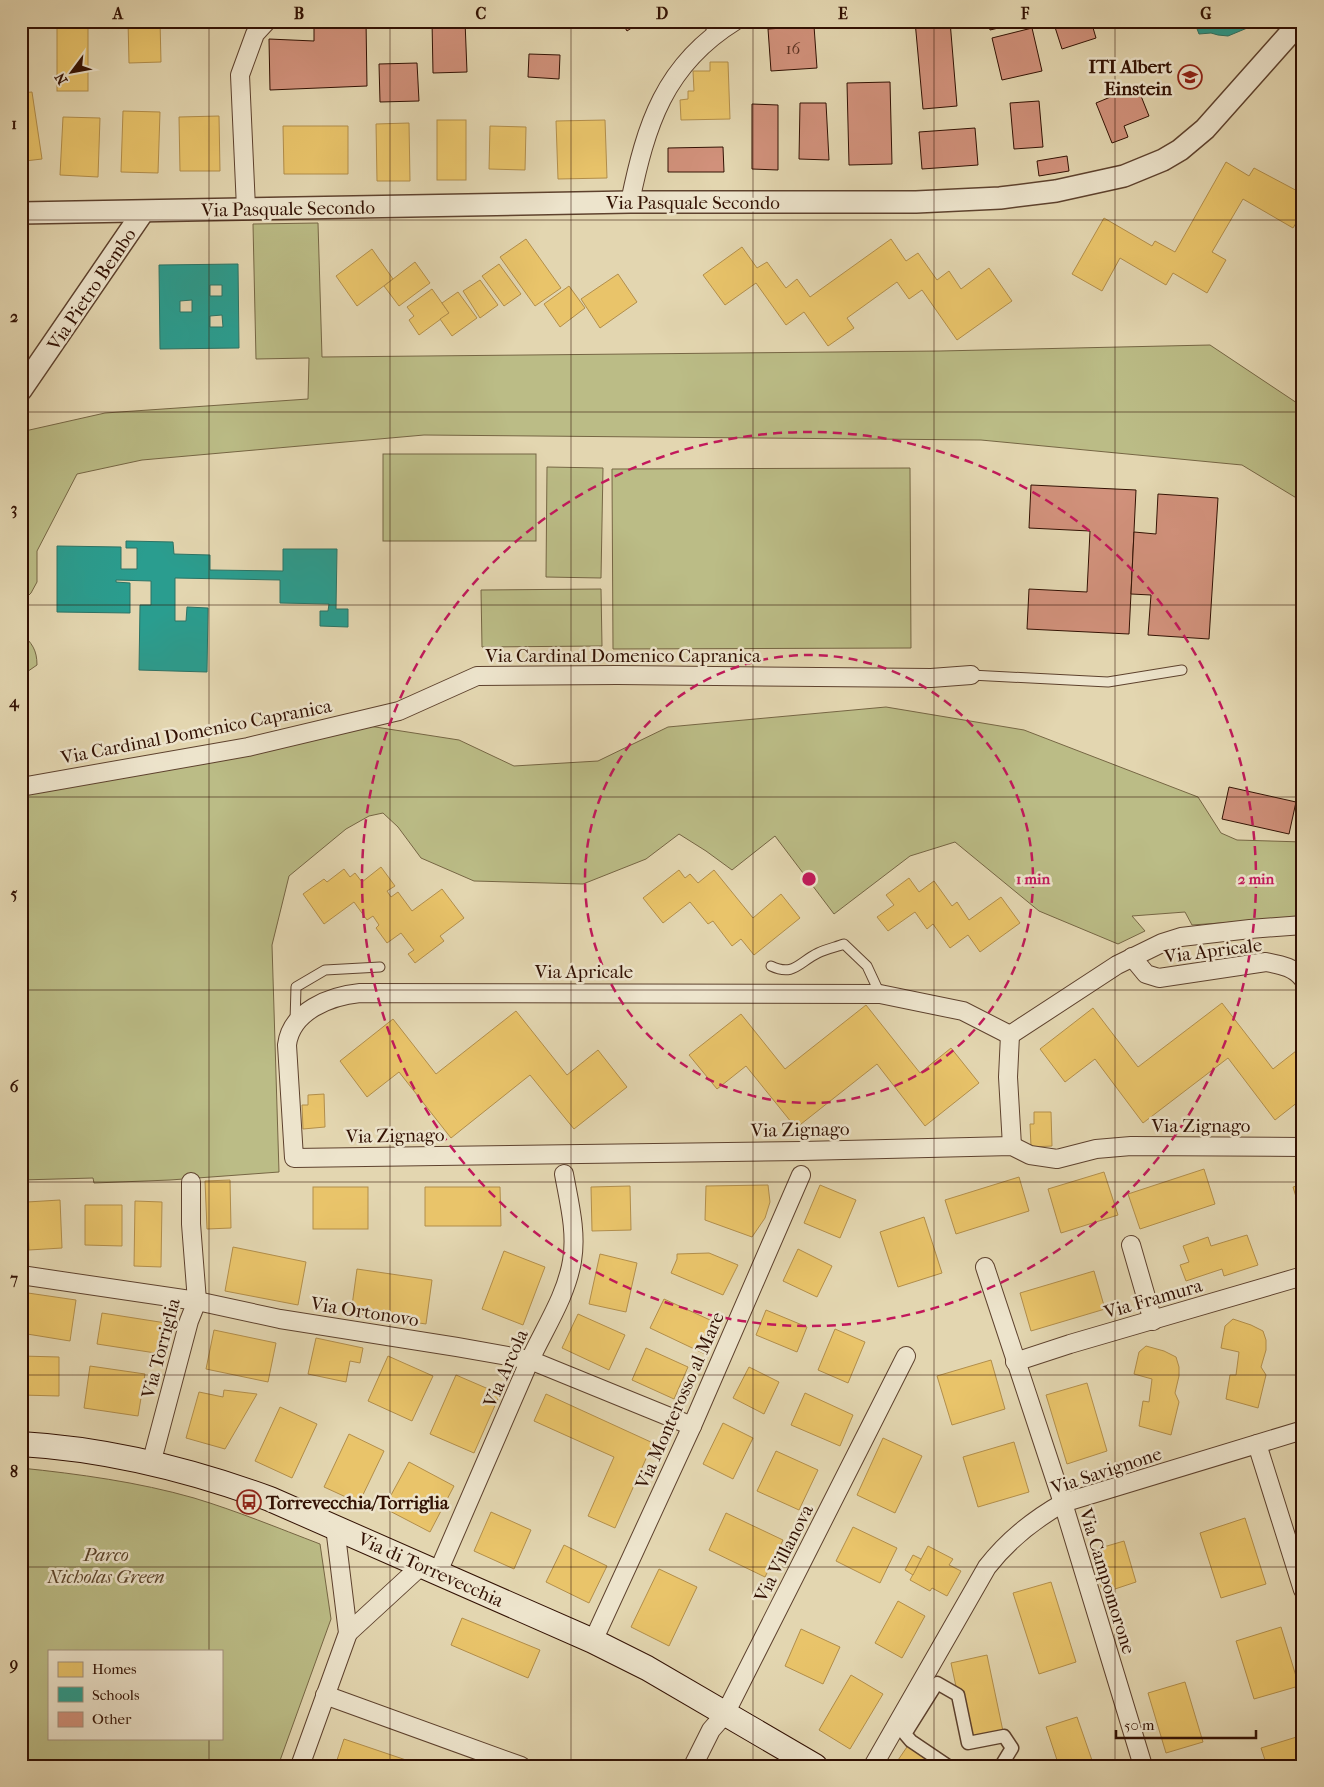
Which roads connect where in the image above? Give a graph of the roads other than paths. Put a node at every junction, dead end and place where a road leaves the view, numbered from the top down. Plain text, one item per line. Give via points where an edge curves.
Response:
1 (267, 21) edge
2 (735, 21) edge
3 (1301, 21) edge
4 (711, 28) edge
5 (630, 202) junction
6 (246, 208) junction
7 (143, 212) junction
8 (21, 213) edge
9 (21, 390) edge
10 (1182, 670) dead end
11 (970, 675) joint
12 (21, 787) edge
13 (1303, 926) edge
14 (1132, 956) junction
15 (771, 966) dead end
16 (380, 968) dead end
17 (1303, 979) edge
18 (880, 994) junction
19 (295, 1022) junction
20 (1010, 1035) junction
21 (1012, 1146) junction
22 (1303, 1147) edge
23 (564, 1174) dead end
24 (801, 1175) dead end
25 (191, 1182) dead end
26 (1131, 1245) dead end
27 (985, 1266) dead end
28 (21, 1274) edge
29 (1303, 1276) edge
30 (197, 1302) junction
31 (1153, 1321) junction
32 (906, 1356) dead end
33 (530, 1360) junction
34 (1016, 1362) junction
35 (692, 1426) junction
36 (1303, 1430) edge
37 (21, 1444) edge
38 (1257, 1444) junction
39 (151, 1464) junction
40 (1063, 1504) junction
41 (335, 1527) junction
42 (430, 1569) junction
43 (1303, 1590) edge
44 (348, 1633) junction
45 (593, 1641) junction
46 (325, 1695) junction
47 (726, 1714) junction
48 (300, 1766) edge
49 (522, 1766) edge
50 (693, 1766) edge
51 (815, 1766) edge
52 (873, 1766) edge
53 (948, 1766) edge
54 (1001, 1766) edge
55 (1143, 1766) edge

1 - 6 street via 255,34 240,75
2 - 4 street
3 - 5 street, Via Pasquale Secondo via 1212,122 1186,146 1150,166 1105,181 1047,193 972,200
4 - 5 street via 658,104 641,152
5 - 6 street, Via Pasquale Secondo
6 - 7 street, Via Pasquale Secondo
7 - 8 street, Via Pasquale Secondo
7 - 9 street, Via Pietro Bembo
10 - 11 lane via 1108,682
11 - 12 street, Via Cardinal Domenico Capranica via 931,678 616,674 478,676 399,711 248,747
13 - 14 street, Via Apricale via 1181,937
14 - 17 street, Via Apricale via 1146,974 1159,978 1266,962 1284,965
14 - 20 street, Via Apricale
15 - 18 lane via 781,971 796,969 817,954 844,944 867,966
16 - 19 lane via 325,970 296,987
18 - 19 street, Via Apricale via 360,993 324,1002
18 - 20 street, Via Apricale via 964,1011
19 - 21 street, Via Zignago via 287,1045 294,1158
20 - 21 street via 1008,1077
21 - 22 street, Via Zignago via 1030,1154 1057,1159 1096,1149 1131,1146
23 - 33 street, Via Arcola via 573,1258 564,1290
24 - 35 street, Via Monterosso al Mare
25 - 30 street, Via Torriglia
26 - 31 street
27 - 34 street, Via Campomorone
28 - 30 street, Via Ortonovo
29 - 31 street, Via Framura
30 - 33 street, Via Ortonovo via 280,1319
30 - 39 street, Via Torriglia via 189,1321
31 - 34 street, Via Framura
32 - 47 street, Via Villanova
33 - 35 street, Via Ortonovo
33 - 42 street, Via Arcola
34 - 40 street, Via Campomorone
35 - 45 street, Via Monterosso al Mare
36 - 38 street, Via Savignone
37 - 39 main road, Via di Torrevecchia via 92,1452
38 - 40 street, Via Savignone
38 - 43 street
39 - 41 main road, Via di Torrevecchia via 243,1490
40 - 52 street, Via Savignone via 1005,1544 987,1567
40 - 55 street, Via Campomorone
41 - 42 main road, Via di Torrevecchia
41 - 44 street
42 - 44 street
42 - 45 main road, Via di Torrevecchia
44 - 46 street
45 - 47 main road, Via di Torrevecchia
46 - 48 street
46 - 49 street
47 - 50 street, Via Villanova via 711,1730
47 - 51 main road, Via di Torrevecchia
53 - 54 street via 905,1734 937,1683 958,1695 968,1743 1004,1736 1012,1748

